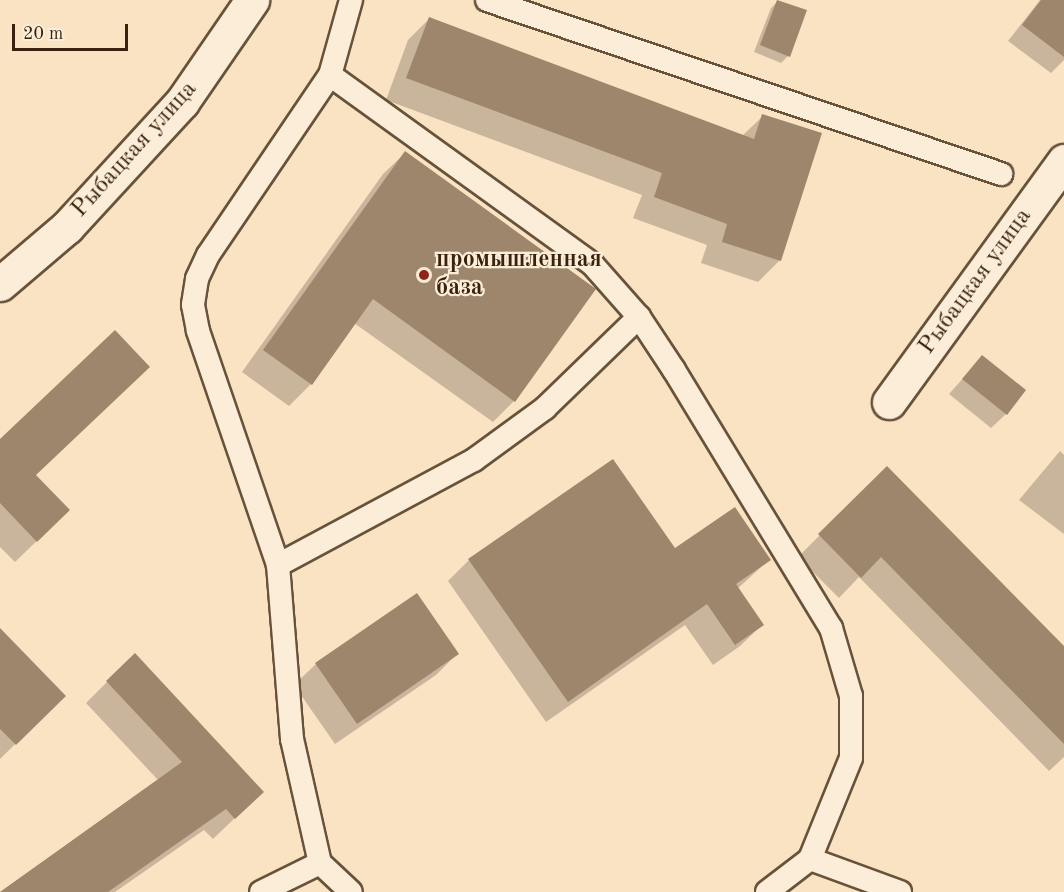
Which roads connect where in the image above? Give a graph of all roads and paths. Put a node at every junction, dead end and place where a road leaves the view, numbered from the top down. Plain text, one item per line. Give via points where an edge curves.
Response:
1 (252, 0) edge
2 (351, 0) edge
3 (487, 0) edge
4 (330, 75) junction
5 (1064, 161) edge
6 (1002, 174) dead end
7 (0, 284) edge
8 (639, 317) junction
9 (889, 402) dead end
10 (278, 565) junction
11 (810, 859) junction
12 (320, 863) junction
13 (261, 892) edge
14 (351, 892) edge
15 (767, 892) edge
16 (900, 892) edge

1 - 7 street, Рыбацкая улица via 182,102 67,226
2 - 4 lane
3 - 6 lane
4 - 8 lane via 593,265
4 - 10 lane via 208,255 197,279 194,305 198,331
5 - 9 street, Рыбацкая улица
8 - 10 lane via 545,408 474,460
8 - 11 lane via 831,628 851,696 851,758
10 - 12 lane via 292,739
11 - 15 lane
11 - 16 lane
12 - 13 lane
12 - 14 lane

